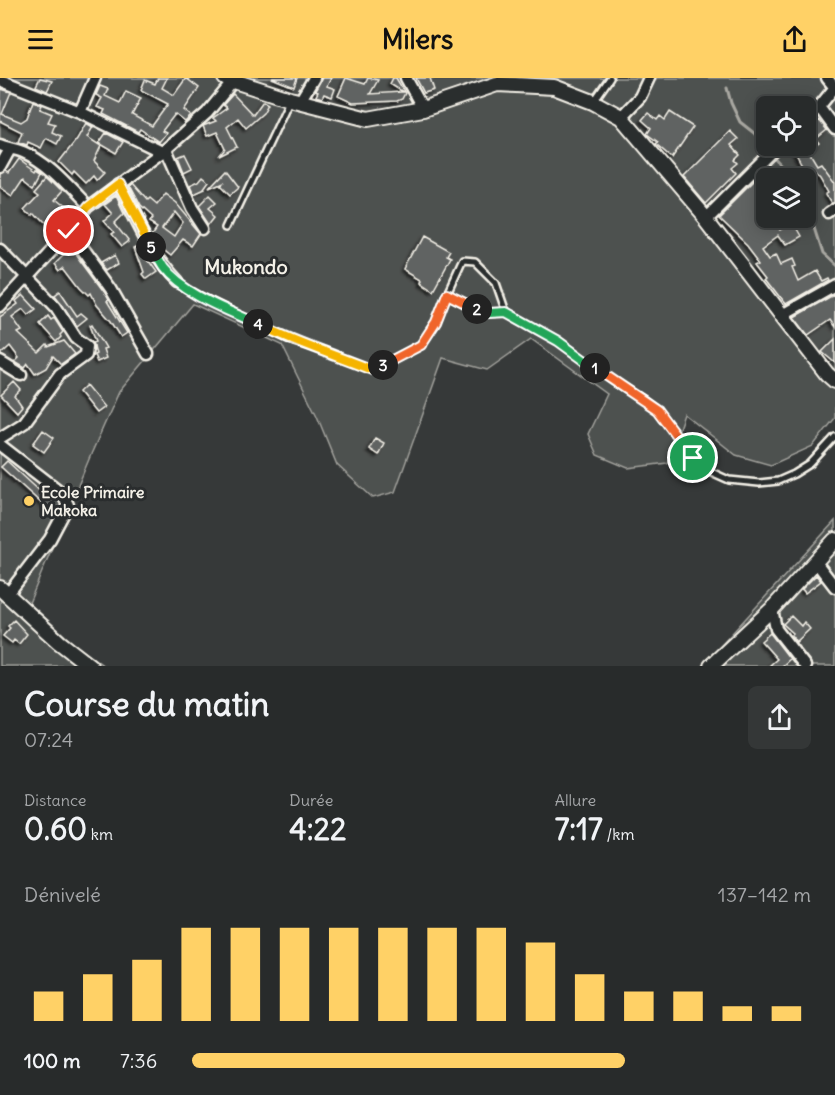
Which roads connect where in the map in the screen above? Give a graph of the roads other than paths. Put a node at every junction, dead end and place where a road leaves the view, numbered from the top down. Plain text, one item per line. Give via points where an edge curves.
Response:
1 (94, 78) edge
2 (314, 78) edge
3 (406, 78) edge
4 (609, 78) edge
5 (649, 78) edge
6 (827, 78) edge
7 (232, 79) edge
8 (0, 80) edge
9 (835, 88) edge
10 (295, 100) junction
11 (593, 102) junction
12 (819, 107) junction
13 (423, 109) junction
14 (816, 110) edge
15 (80, 112) junction
16 (621, 117) junction
17 (835, 129) edge
18 (5, 147) edge
19 (164, 151) junction
20 (766, 156) edge
21 (0, 167) edge
22 (118, 184) junction
23 (88, 207) junction
24 (706, 217) junction
25 (231, 225) dead end
26 (205, 228) dead end
27 (69, 231) junction
28 (0, 249) edge
29 (26, 276) junction
30 (177, 282) joint
31 (835, 285) edge
32 (447, 294) junction
33 (0, 306) edge
34 (506, 312) junction
35 (782, 315) junction
36 (148, 354) dead end
37 (0, 362) edge
38 (21, 375) dead end
39 (835, 381) edge
40 (835, 436) edge
41 (0, 438) edge
42 (0, 445) edge
43 (835, 540) edge
44 (816, 561) junction
45 (835, 587) edge
46 (4, 591) edge
47 (772, 609) junction
48 (90, 666) edge
49 (711, 666) edge
50 (805, 666) edge

1 - 15 street
2 - 10 street
3 - 13 street
4 - 11 lane
5 - 16 street via 640,97
6 - 9 street
7 - 10 street
7 - 19 street via 207,113
8 - 15 street
9 - 12 street
10 - 13 street via 368,119
10 - 25 lane
11 - 13 street via 554,87 496,84
11 - 16 street
12 - 14 street
12 - 17 street
15 - 19 street
16 - 24 street
18 - 21 street
18 - 23 street via 38,161
19 - 22 street
19 - 26 street
20 - 24 street
22 - 23 street
22 - 30 street via 160,262
23 - 27 street
24 - 35 street
27 - 29 street
27 - 36 street via 111,289
28 - 29 street
29 - 33 street
29 - 41 street via 56,307 76,338 87,346 86,355 60,374 24,423
30 - 32 lane via 294,342 372,370 421,345
31 - 35 street
32 - 34 lane via 475,309
32 - 34 lane via 462,261 476,262 496,283
34 - 40 lane via 558,341 645,400 693,458 729,480 778,482 810,464
35 - 39 street
37 - 38 street
42 - 46 street via 62,494 68,505 50,539
43 - 44 street
44 - 45 street
44 - 47 street
46 - 48 street
47 - 49 street
47 - 50 street via 776,629

